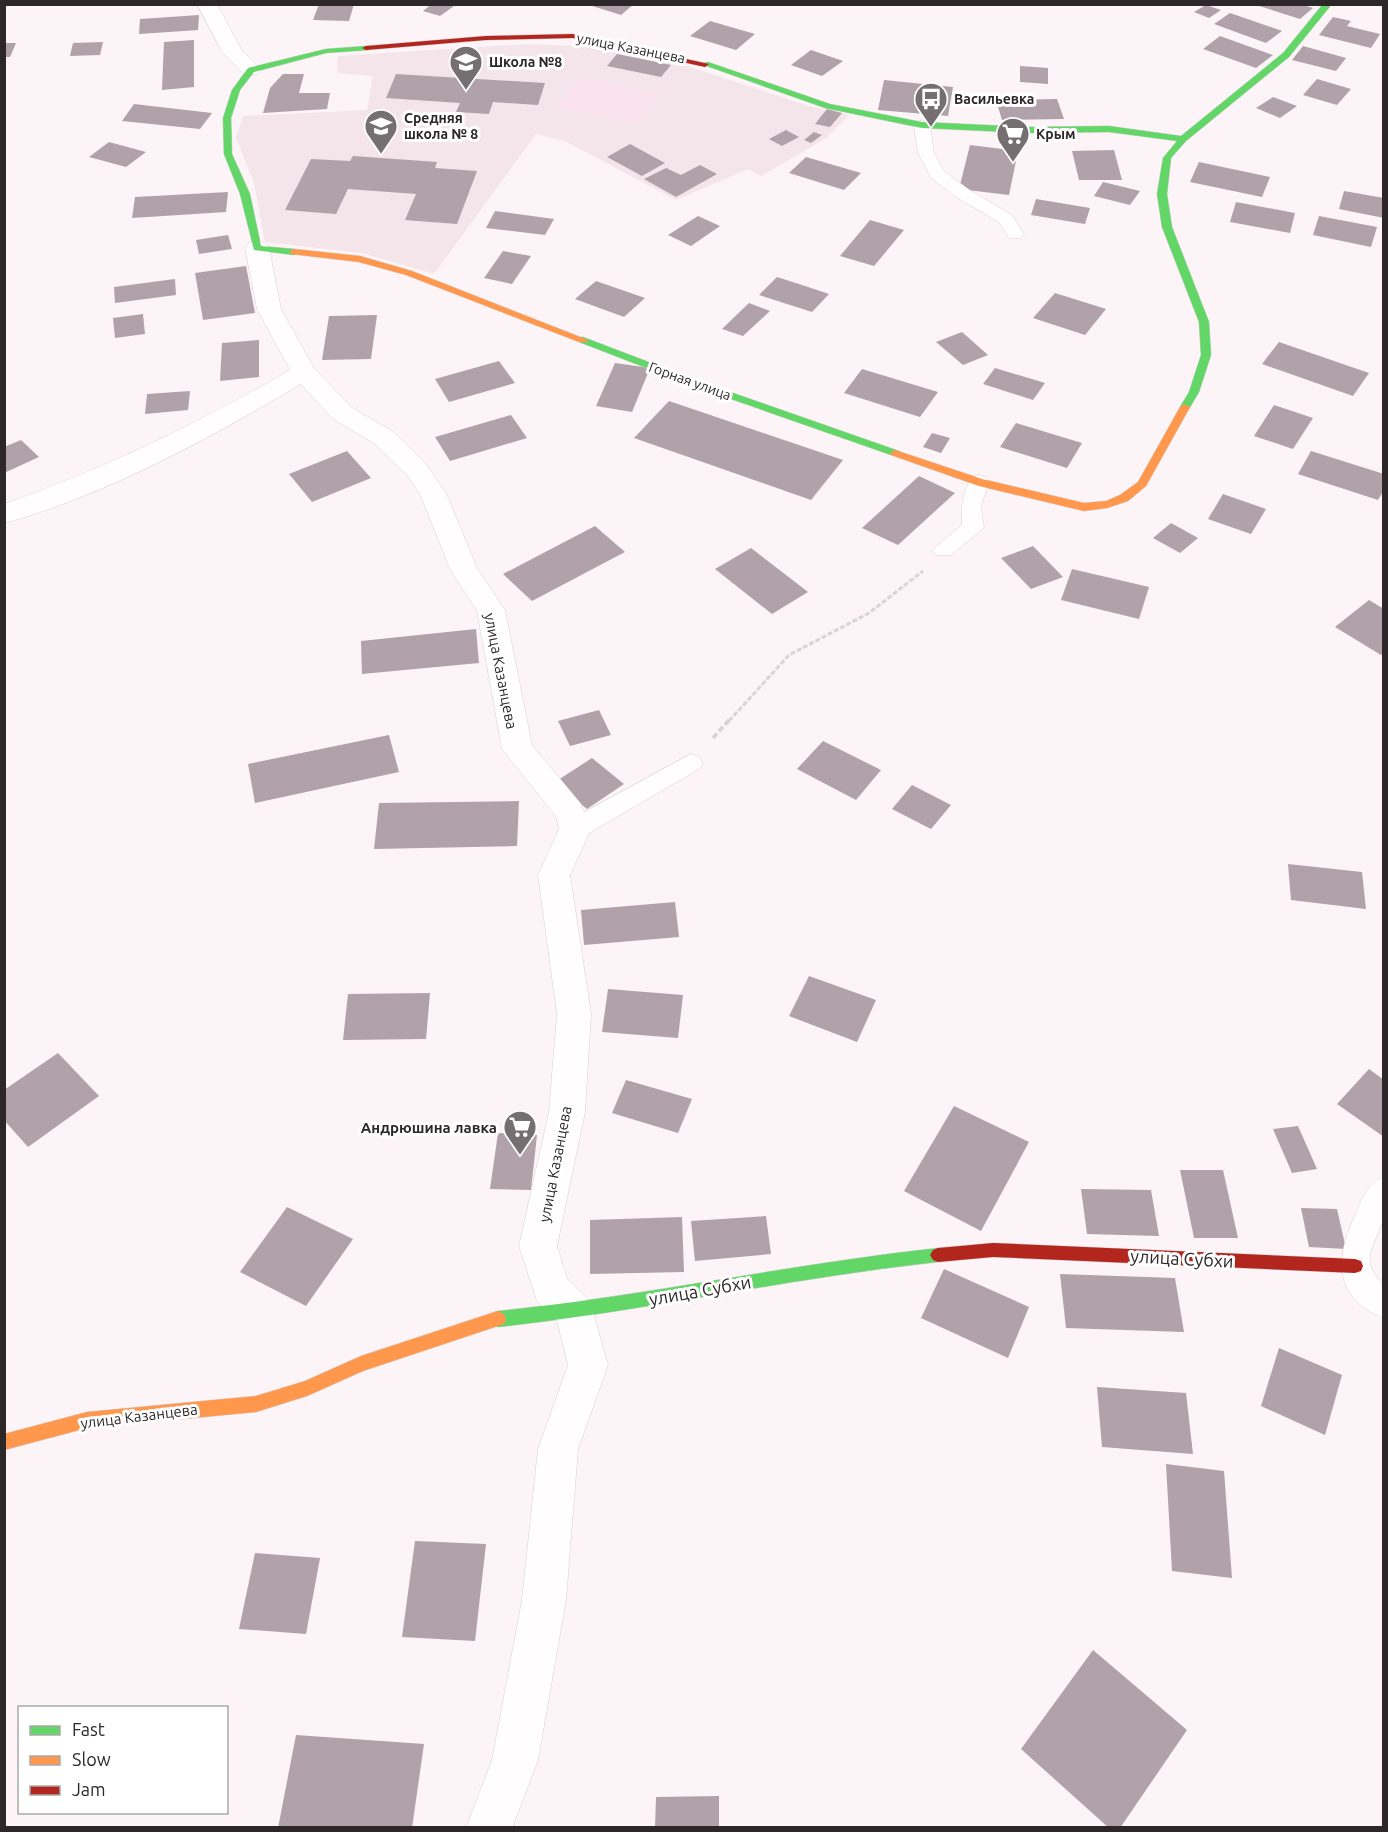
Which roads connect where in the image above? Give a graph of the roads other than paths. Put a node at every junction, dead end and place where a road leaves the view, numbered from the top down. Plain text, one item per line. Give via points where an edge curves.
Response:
1 (207, 4) edge
2 (1329, 4) edge
3 (251, 70) junction
4 (922, 125) junction
5 (1183, 139) junction
6 (1015, 234) dead end
7 (257, 248) junction
8 (304, 372) junction
9 (979, 482) junction
10 (4, 514) edge
11 (944, 550) road end
12 (691, 763) road end
13 (575, 829) junction
14 (1383, 1190) edge
15 (1355, 1266) junction
16 (1383, 1304) edge
17 (574, 1312) junction
18 (4, 1442) edge
19 (489, 1827) edge

1 - 3 street via 232,52
2 - 5 street via 1286,55
3 - 4 street, улица Казанцева via 326,51 367,46 573,36 675,56 828,106
3 - 7 street, улица Казанцева via 236,90 227,118 227,136 228,154 245,194
4 - 5 street, улица Казанцева via 1109,129
4 - 6 lane via 926,153 938,174 1006,219
5 - 9 street, Горная улица via 1167,158 1162,194 1167,227 1204,322 1206,355 1194,392 1158,458 1142,484 1124,498 1107,504 1084,507
7 - 8 street, улица Казанцева via 269,309
7 - 9 street, Горная улица via 360,259 409,273 692,382
8 - 10 street via 255,402 163,448 74,490
8 - 13 street, улица Казанцева via 342,413 383,437 416,469 433,493 464,569 491,610 518,749 570,812
9 - 11 lane via 971,506 973,528
12 - 13 lane
13 - 17 street, улица Казанцева via 554,875 574,1014 567,1112 538,1246 551,1288
14 - 15 lane via 1365,1225
15 - 16 lane via 1362,1283
15 - 17 street, улица Субхи via 993,1250 879,1260
17 - 18 street, улица Казанцева via 492,1319 256,1404 87,1420
17 - 19 street via 588,1365 558,1449 544,1600 515,1760

